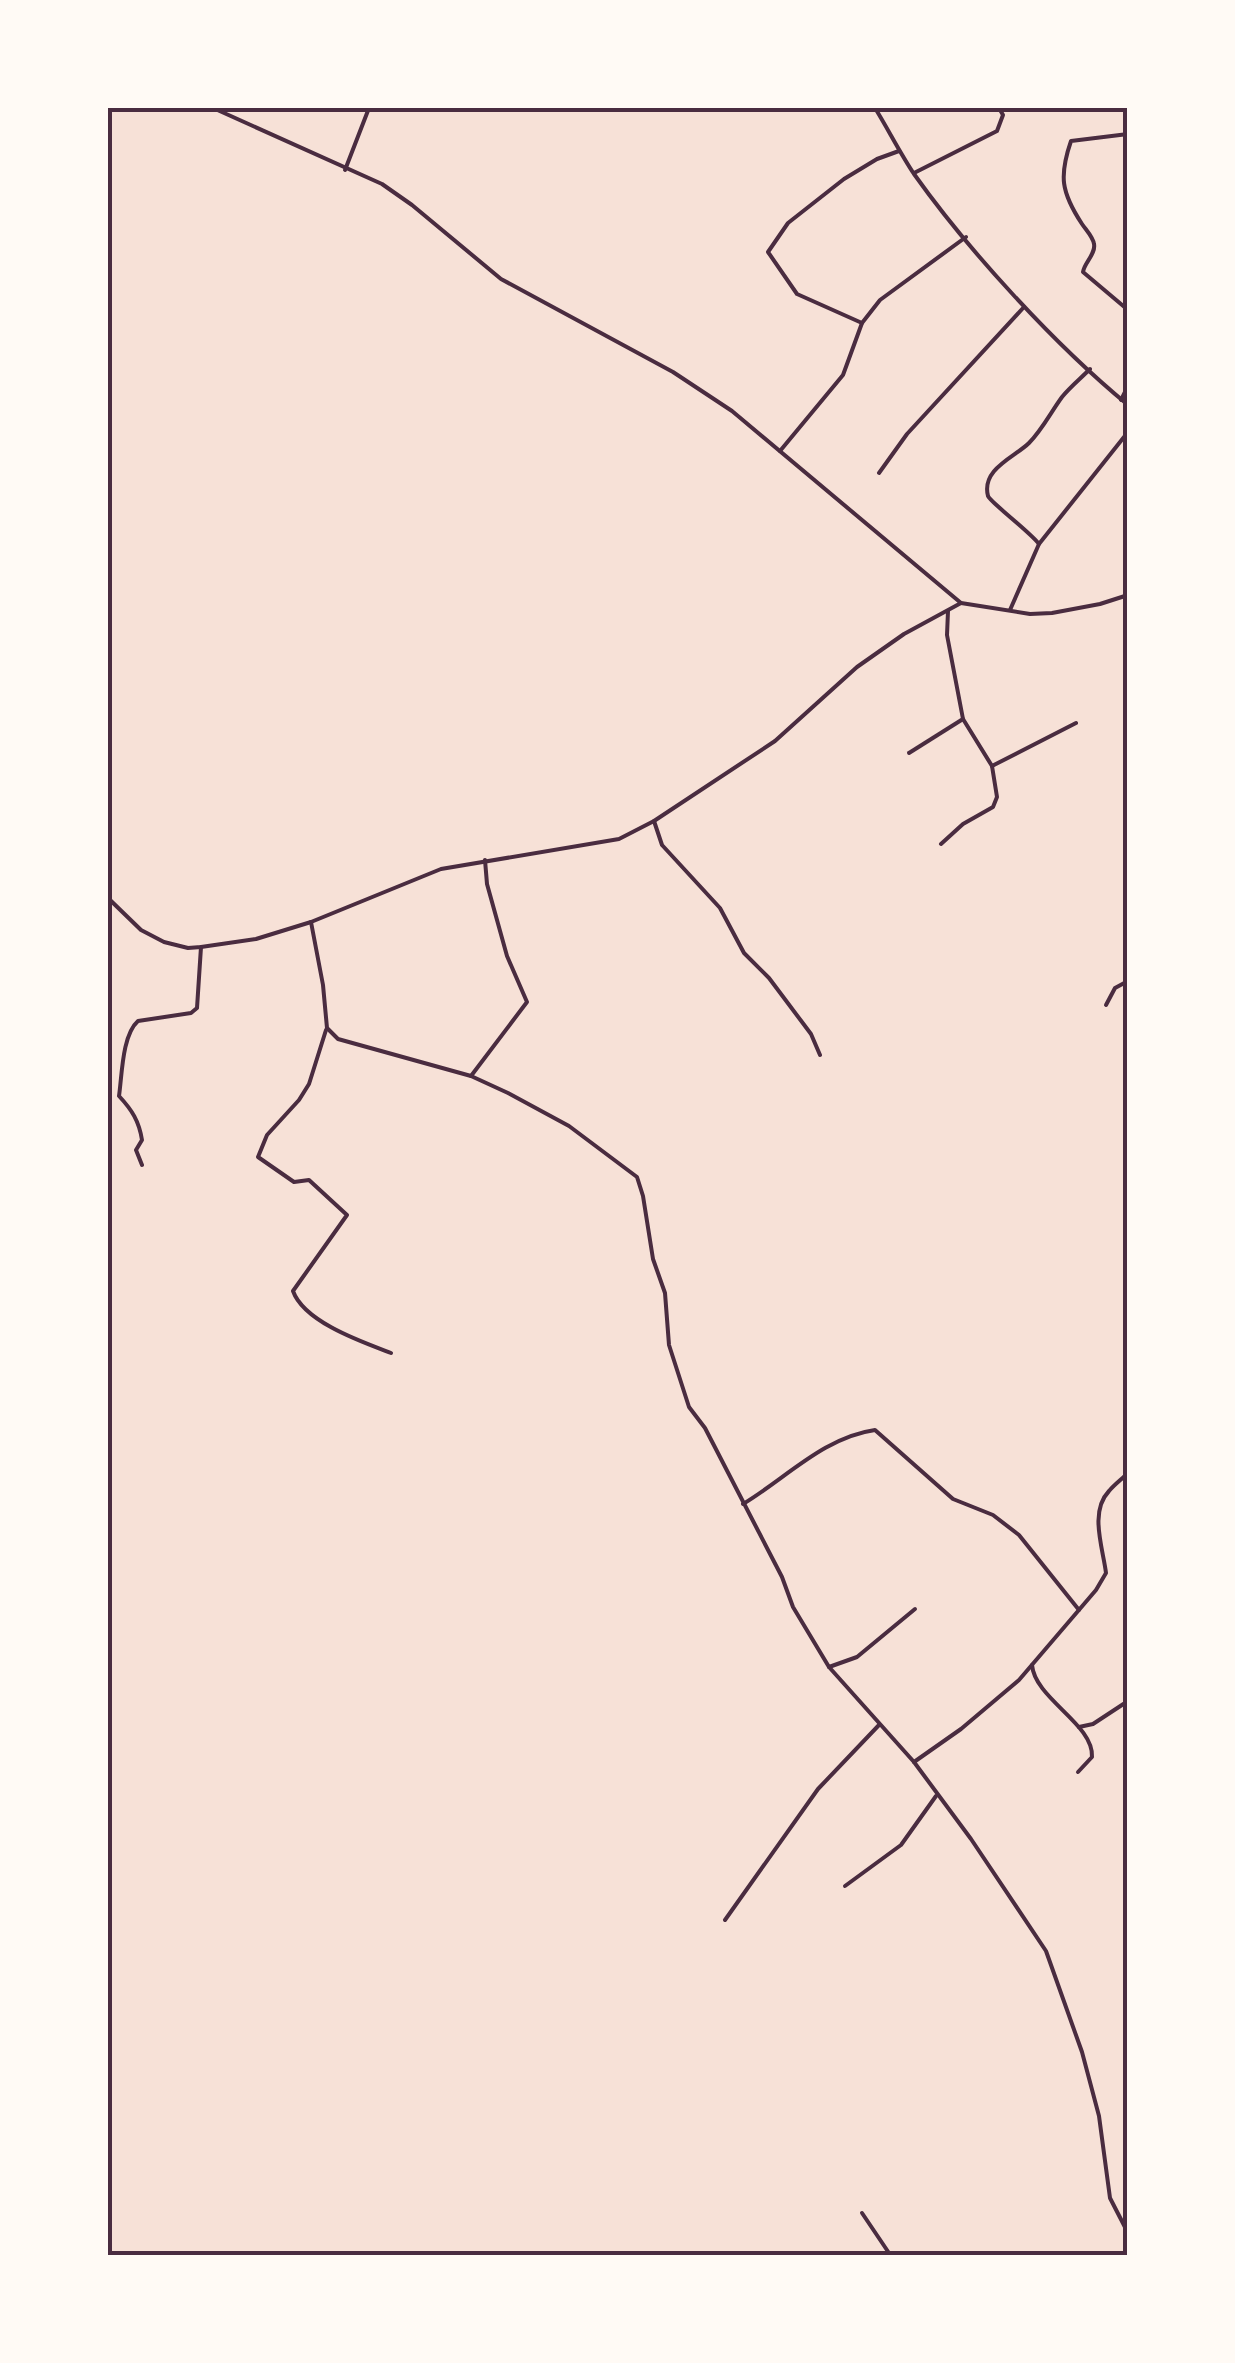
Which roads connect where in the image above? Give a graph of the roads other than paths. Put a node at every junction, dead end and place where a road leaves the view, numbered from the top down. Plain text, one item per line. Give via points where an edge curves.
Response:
1 (213, 108) edge
2 (369, 108) edge
3 (875, 108) edge
4 (998, 108) edge
5 (1128, 134) edge
6 (900, 151) junction
7 (345, 170) junction
8 (914, 173) junction
9 (966, 237) junction
10 (1025, 306) junction
11 (1128, 310) edge
12 (862, 322) junction
13 (1090, 369) junction
14 (1128, 386) edge
15 (1122, 400) junction
16 (1128, 404) edge
17 (1128, 432) edge
18 (780, 451) junction
19 (879, 473) dead end
20 (1040, 544) junction
21 (1128, 595) edge
22 (962, 603) junction
23 (1010, 610) junction
24 (948, 611) junction
25 (963, 719) junction
26 (1076, 722) dead end
27 (909, 753) dead end
28 (992, 766) junction
29 (654, 821) junction
30 (941, 844) dead end
31 (485, 860) junction
32 (108, 898) edge
33 (311, 922) junction
34 (201, 947) junction
35 (1128, 981) edge
36 (1106, 1005) dead end
37 (327, 1028) junction
38 (820, 1055) dead end
39 (471, 1076) junction
40 (142, 1166) dead end
41 (391, 1353) dead end
42 (1128, 1473) edge
43 (743, 1504) junction
44 (915, 1609) dead end
45 (1079, 1610) junction
46 (1032, 1665) junction
47 (829, 1667) junction
48 (1034, 1679) junction
49 (1019, 1680) junction
50 (1128, 1701) edge
51 (879, 1725) junction
52 (1079, 1727) junction
53 (914, 1762) junction
54 (1078, 1772) dead end
55 (936, 1796) junction
56 (846, 1886) dead end
57 (725, 1920) dead end
58 (862, 2213) dead end
59 (1128, 2233) edge
60 (891, 2256) edge

1 - 7 street
2 - 7 street
3 - 6 street
4 - 8 street via 1003,115 997,131
5 - 11 street via 1071,140 1062,178 1066,198 1094,241 1083,272
6 - 8 street
6 - 12 street via 844,179 788,223 768,252 797,294
7 - 18 street via 382,184 501,279 673,372
8 - 9 street
9 - 10 street
9 - 12 street via 880,300
10 - 13 street
10 - 19 street
12 - 18 street via 843,375
13 - 15 street
13 - 20 street via 989,483 990,502
14 - 15 street
15 - 16 street
17 - 20 street
18 - 22 street
20 - 23 street
21 - 23 street via 1052,613
22 - 23 street
22 - 24 street
24 - 25 street
24 - 29 street via 857,667 774,741
25 - 27 street
25 - 28 street
26 - 28 street
28 - 30 street via 993,807
29 - 31 street via 619,839
29 - 38 street via 662,846 720,908 744,954 812,1034
31 - 33 street via 441,869
31 - 39 street via 507,956 527,1002
32 - 34 street via 141,930 164,942
33 - 34 street
33 - 37 street
34 - 40 street via 197,1008 138,1021 128,1038 119,1096 135,1112
35 - 36 street
37 - 39 street via 362,1048
37 - 41 street via 308,1084 267,1134 258,1157 294,1182 309,1180 347,1215 300,1278 294,1298 348,1336
39 - 43 street via 569,1126 637,1177 666,1292 668,1345 678,1378
42 - 45 street via 1100,1509 1106,1573
43 - 45 street via 819,1452 875,1430 953,1499 994,1515 1019,1536
43 - 47 street
44 - 47 street via 857,1657
45 - 46 street
46 - 48 street
46 - 49 street
47 - 51 street
48 - 49 street
48 - 52 street
49 - 53 street
50 - 52 street
51 - 53 street
51 - 57 street via 818,1789
52 - 54 street via 1092,1752
53 - 55 street
55 - 56 street via 901,1845
55 - 59 street via 1046,1951 1082,2052 1110,2198
58 - 60 street

